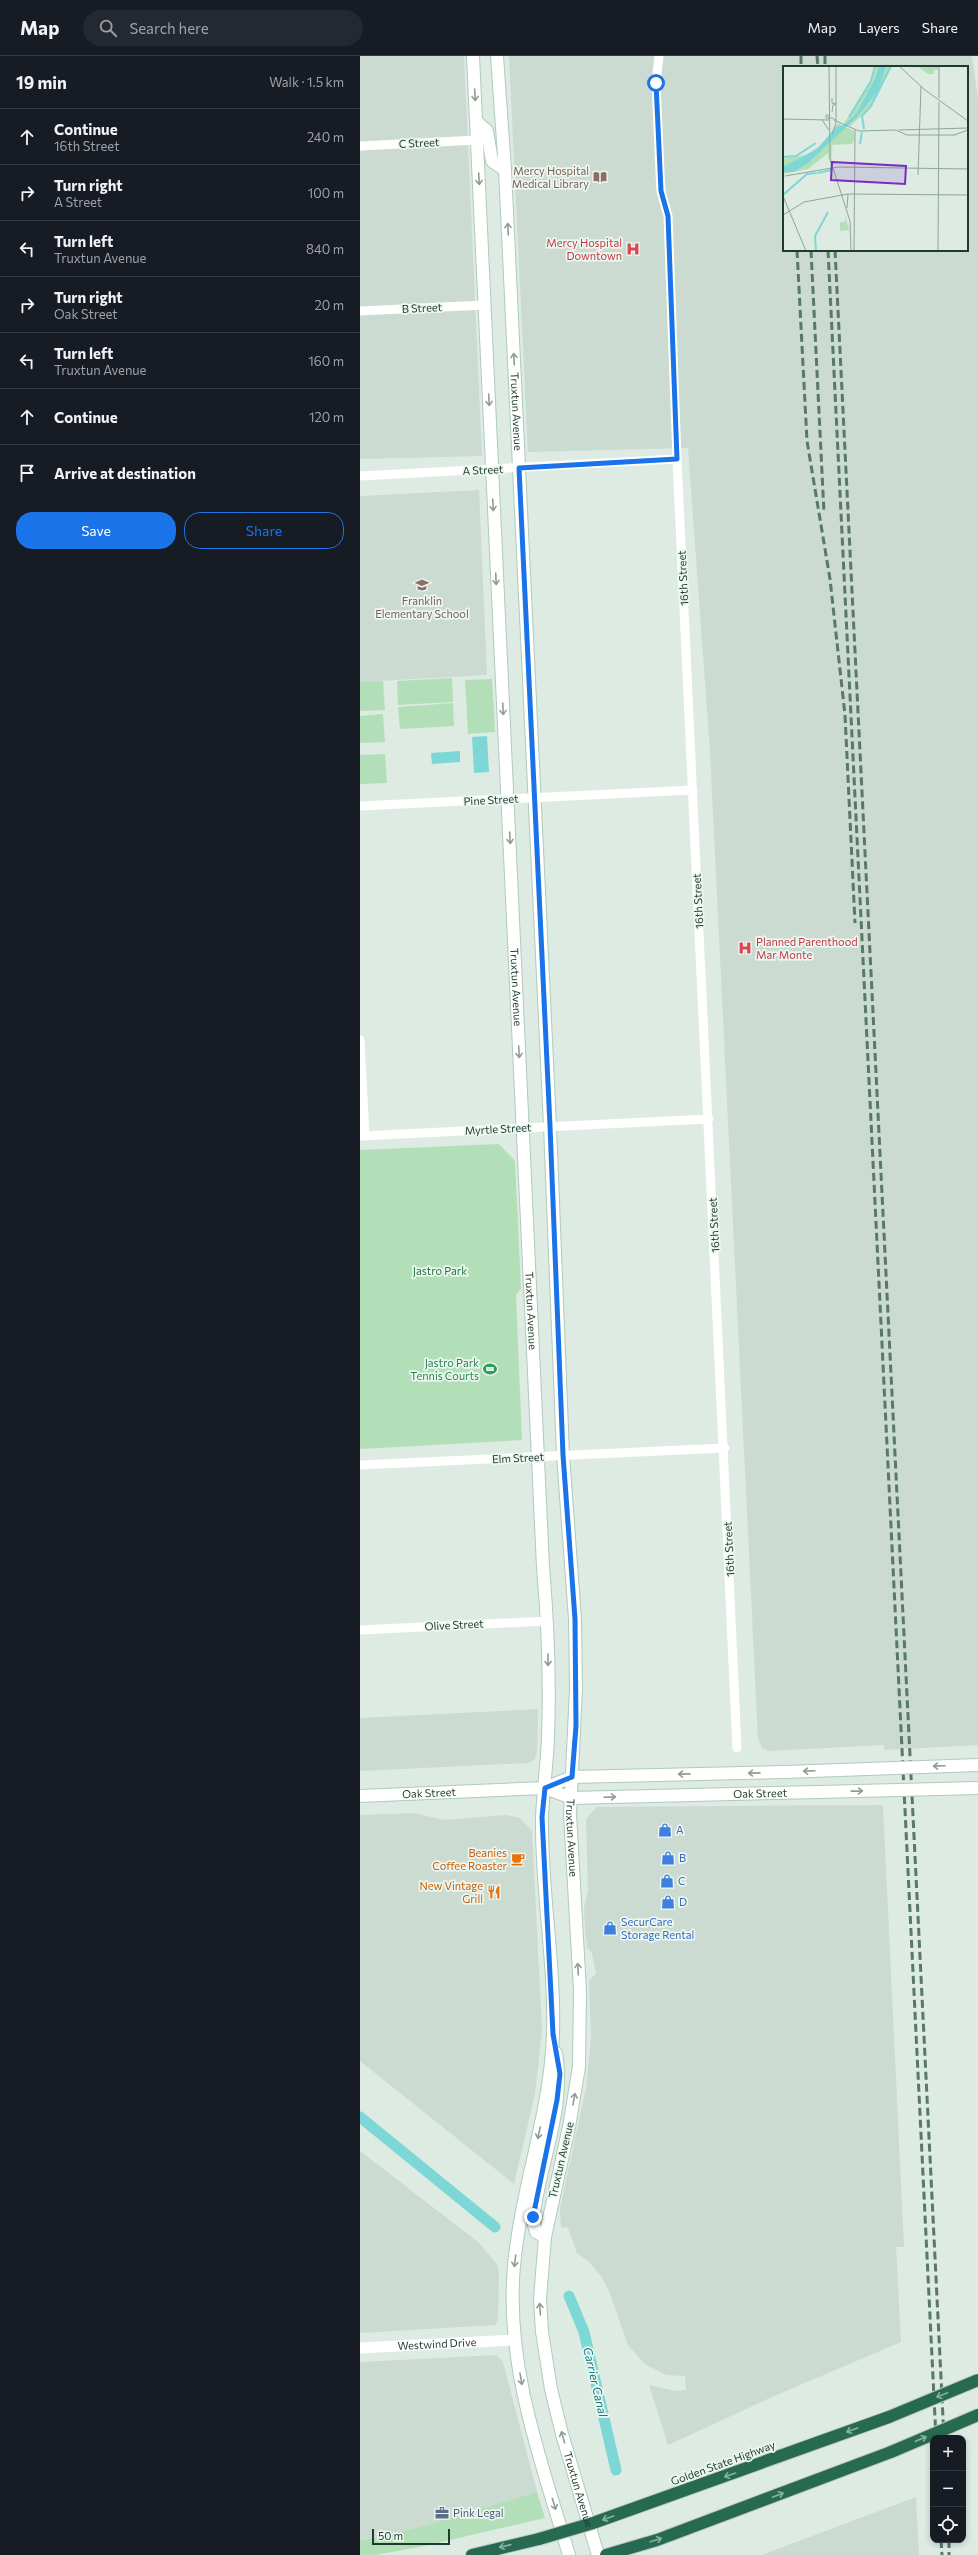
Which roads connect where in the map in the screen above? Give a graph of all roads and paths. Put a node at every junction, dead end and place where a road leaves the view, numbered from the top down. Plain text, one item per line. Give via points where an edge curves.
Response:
1 (473, 56) edge
2 (497, 56) edge
3 (658, 56) edge
4 (476, 121) junction
5 (477, 140) junction
6 (360, 146) edge
7 (505, 170) junction
8 (485, 305) junction
9 (360, 311) edge
10 (677, 459) junction
11 (519, 468) junction
12 (492, 470) junction
13 (360, 476) edge
14 (693, 790) junction
15 (535, 798) junction
16 (508, 799) junction
17 (360, 806) edge
18 (360, 1040) edge
19 (709, 1119) junction
20 (550, 1126) junction
21 (523, 1128) junction
22 (362, 1136) edge
23 (724, 1448) junction
24 (563, 1455) junction
25 (538, 1457) junction
26 (360, 1466) edge
27 (548, 1621) junction
28 (360, 1630) edge
29 (737, 1748) dead end
30 (978, 1765) edge
31 (572, 1777) junction
32 (545, 1788) junction
33 (978, 1788) edge
34 (360, 1796) edge
35 (571, 1798) junction
36 (553, 2034) junction
37 (545, 2237) junction
38 (514, 2340) junction
39 (360, 2348) edge
40 (978, 2380) edge
41 (978, 2415) edge
42 (978, 2419) edge
43 (950, 2427) junction
44 (472, 2555) edge
45 (569, 2555) edge
46 (598, 2555) edge
47 (606, 2555) edge

1 -> 4 main road, Truxtun Avenue
2 - 7 main road, Truxtun Avenue
3 - 10 street, 16th Street via 656,83 660,172 661,191 668,216
4 - 5 main road, Truxtun Avenue
4 - 7 main road via 486,131 492,160
5 - 6 street, C Street
5 -> 8 main road, Truxtun Avenue
11 -> 7 main road, Truxtun Avenue
8 - 9 street, B Street
8 -> 12 main road, Truxtun Avenue
10 - 11 street, A Street
10 - 14 street, 16th Street
11 - 12 street, A Street
11 - 15 main road, Truxtun Avenue
12 - 13 street, A Street
12 -> 16 main road, Truxtun Avenue
14 - 15 street, Pine Street
14 - 19 street, 16th Street
15 - 16 street, Pine Street
15 - 20 main road, Truxtun Avenue
16 - 17 street, Pine Street
16 -> 21 main road, Truxtun Avenue
18 - 22 street
19 - 20 street, Myrtle Street
19 - 23 street, 16th Street
20 - 21 street, Myrtle Street
20 - 24 main road, Truxtun Avenue
21 - 22 street, Myrtle Street
21 - 25 main road, Truxtun Avenue
23 - 24 street, Elm Street
23 - 29 street, 16th Street
24 - 25 street, Elm Street
24 - 31 main road, Truxtun Avenue via 575,1619 576,1726
25 - 26 street, Elm Street
25 - 27 main road, Truxtun Avenue
27 - 28 street, Olive Street
27 -> 32 main road, Truxtun Avenue via 549,1723
30 -> 31 main road, Oak Street, bridge
31 - 32 main road, Oak Street
31 - 35 main road, Truxtun Avenue
32 - 34 main road, Oak Street
32 - 35 main road, Oak Street
32 - 36 main road, Truxtun Avenue via 542,1817
35 -> 33 main road, Oak Street, bridge
37 -> 35 main road, Truxtun Avenue via 579,2067 581,2026 571,1862
36 - 37 main road via 560,2074 533,2222 536,2232
36 -> 38 main road, Truxtun Avenue via 546,2100 518,2233 512,2304
46 -> 37 main road, Truxtun Avenue via 551,2389 542,2332 540,2299
38 - 39 street, Westwind Drive
38 -> 45 main road, Truxtun Avenue via 534,2438
40 -> 44 highway, Golden State Highway, bridge via 889,2417 593,2523
41 - 43 highway
42 - 43 highway
47 -> 43 highway, bridge via 657,2540 891,2452

